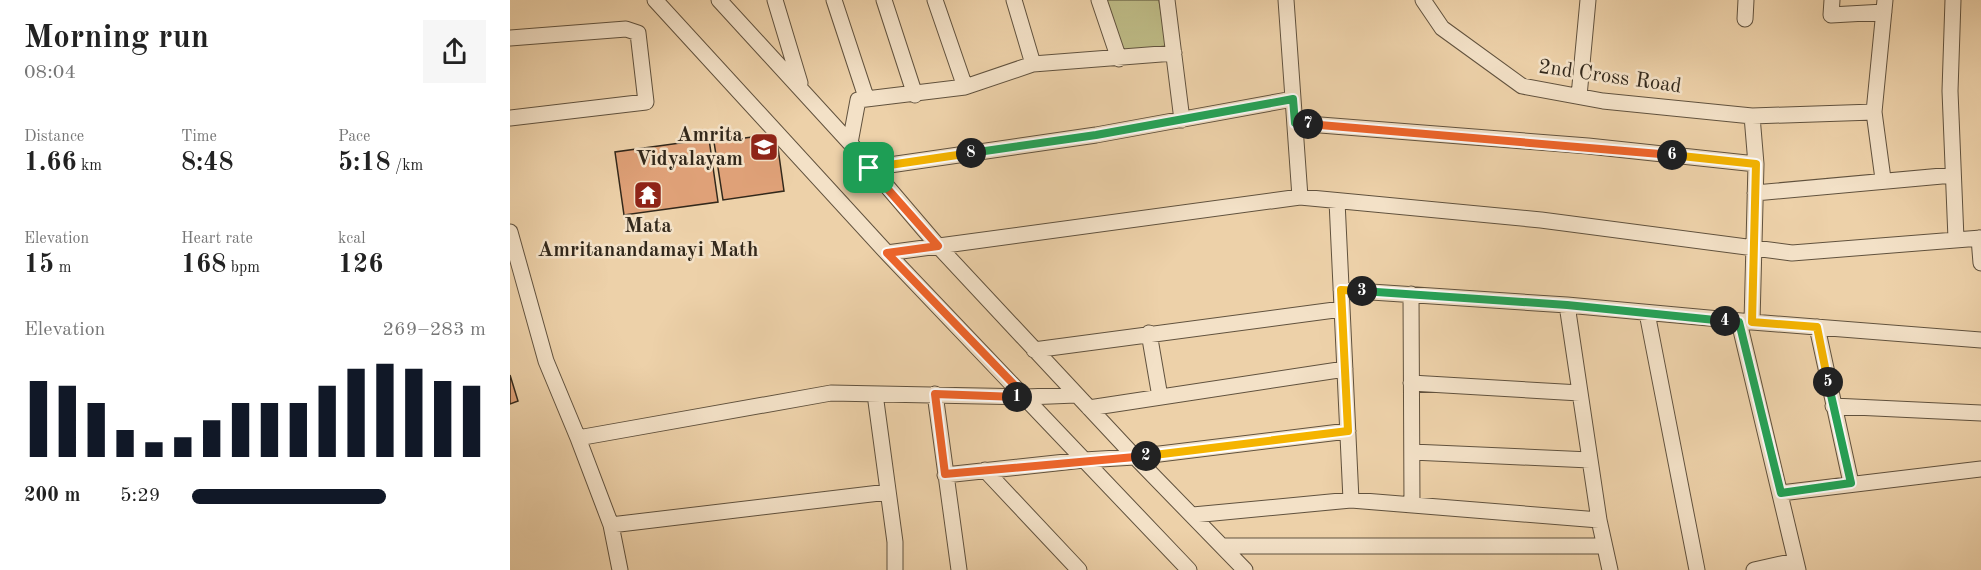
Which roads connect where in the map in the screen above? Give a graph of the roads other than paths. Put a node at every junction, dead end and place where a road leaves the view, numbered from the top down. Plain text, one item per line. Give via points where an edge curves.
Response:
1 (655, 0) edge
2 (719, 0) edge
3 (775, 0) edge
4 (834, 0) edge
5 (884, 0) edge
6 (934, 0) edge
7 (1014, 0) edge
8 (1099, 0) edge
9 (1167, 0) edge
10 (1286, 0) edge
11 (1423, 0) edge
12 (1588, 0) edge
13 (1746, 0) edge
14 (1832, 0) edge
15 (1953, 0) edge
16 (1884, 6) edge
17 (1745, 19) dead end
18 (510, 38) edge
19 (1174, 53) junction
20 (1119, 59) junction
21 (1033, 64) junction
22 (965, 87) junction
23 (802, 90) junction
24 (915, 95) junction
25 (1579, 96) junction
26 (866, 97) junction
27 (1293, 99) junction
28 (1874, 112) junction
29 (1752, 116) junction
30 (510, 118) edge
31 (1182, 120) junction
32 (1295, 123) junction
33 (850, 143) junction
34 (1756, 164) junction
35 (869, 168) junction
36 (1953, 175) junction
37 (1883, 179) junction
38 (1755, 193) junction
39 (1300, 197) junction
40 (1337, 201) junction
41 (510, 232) edge
42 (1980, 238) edge
43 (1956, 239) junction
44 (938, 246) junction
45 (1755, 247) junction
46 (887, 253) junction
47 (1981, 263) edge
48 (1341, 290) junction
49 (1411, 294) junction
50 (1567, 305) junction
51 (1342, 309) junction
52 (1647, 313) junction
53 (1745, 322) junction
54 (1817, 327) junction
55 (1149, 333) junction
56 (1981, 340) edge
57 (1035, 350) junction
58 (1345, 369) junction
59 (1412, 383) junction
60 (1580, 393) junction
61 (875, 394) junction
62 (935, 394) junction
63 (1076, 395) junction
64 (1026, 397) junction
65 (1160, 397) junction
66 (1833, 406) junction
67 (1089, 408) junction
68 (1981, 413) edge
69 (1348, 431) junction
70 (578, 438) junction
71 (1412, 452) junction
72 (1135, 457) junction
73 (1084, 460) junction
74 (1590, 460) junction
75 (1981, 469) edge
76 (985, 470) junction
77 (945, 474) junction
78 (1851, 483) junction
79 (888, 492) junction
80 (1781, 493) junction
81 (1351, 500) junction
82 (1412, 505) junction
83 (1193, 516) junction
84 (1599, 520) junction
85 (611, 525) junction
86 (1223, 546) junction
87 (1604, 546) junction
88 (1796, 565) edge
89 (620, 570) edge
90 (895, 570) edge
91 (959, 570) edge
92 (1079, 570) edge
93 (1189, 570) edge
94 (1245, 570) edge
95 (1610, 570) edge
96 (1697, 570) edge
97 (1754, 570) edge

1 - 46 street
2 - 23 street
3 - 23 street
4 - 26 street
5 - 24 street
6 - 22 street
7 - 21 street
8 - 20 street
9 - 19 street
10 - 27 street
11 - 25 street, 2nd Cross Road via 1442,28 1522,86
12 - 25 street
13 - 17 street
14 - 16 street via 1832,15
15 - 36 street
16 - 28 street
18 - 30 street via 626,29 638,33 646,102
19 - 20 street
19 - 31 street
20 - 21 street
21 - 22 street
22 - 24 street
23 - 33 street
24 - 26 street
25 - 29 street, 2nd Cross Road
26 - 33 street via 858,100
27 - 31 street
27 - 32 street
28 - 29 street, 2nd Cross Road
28 - 37 street
29 - 34 street
31 - 35 street
32 - 34 street via 1588,146
32 - 39 street
33 - 35 street
34 - 38 street
35 - 44 street
36 - 37 street
36 - 43 street
37 - 38 street
38 - 45 street
39 - 40 street
39 - 44 street
40 - 45 street via 1541,220
40 - 48 street
41 - 70 street via 546,361
42 - 43 street
42 - 47 street
43 - 45 street via 1792,253
44 - 46 street
44 - 57 street
45 - 53 street
46 - 64 street
48 - 49 street
48 - 51 street
49 - 50 street
49 - 59 street
50 - 52 street
50 - 60 street
51 - 55 street
51 - 58 street
52 - 53 street
52 - 96 street
53 - 54 street
53 - 80 street
54 - 56 street
54 - 66 street
55 - 57 street
55 - 65 street
57 - 63 street
58 - 65 street
58 - 69 street
59 - 60 street
59 - 71 street
60 - 74 street
61 - 62 street
61 - 70 street via 831,393
61 - 79 street
62 - 64 street
62 - 77 street
63 - 64 street
63 - 67 street
64 - 73 street
65 - 67 street
66 - 68 street
66 - 78 street
67 - 72 street
69 - 72 street
69 - 81 street
70 - 85 street
71 - 74 street
71 - 82 street
72 - 73 street
72 - 83 street
73 - 76 street
73 - 93 street
74 - 84 street
75 - 78 street
76 - 77 street
76 - 92 street
77 - 91 street
78 - 80 street
79 - 85 street
79 - 90 street
80 - 88 street
81 - 82 street
81 - 83 street
82 - 84 street
83 - 86 street
84 - 87 street
85 - 89 street
86 - 87 street
86 - 94 street
87 - 95 street
88 - 97 street

